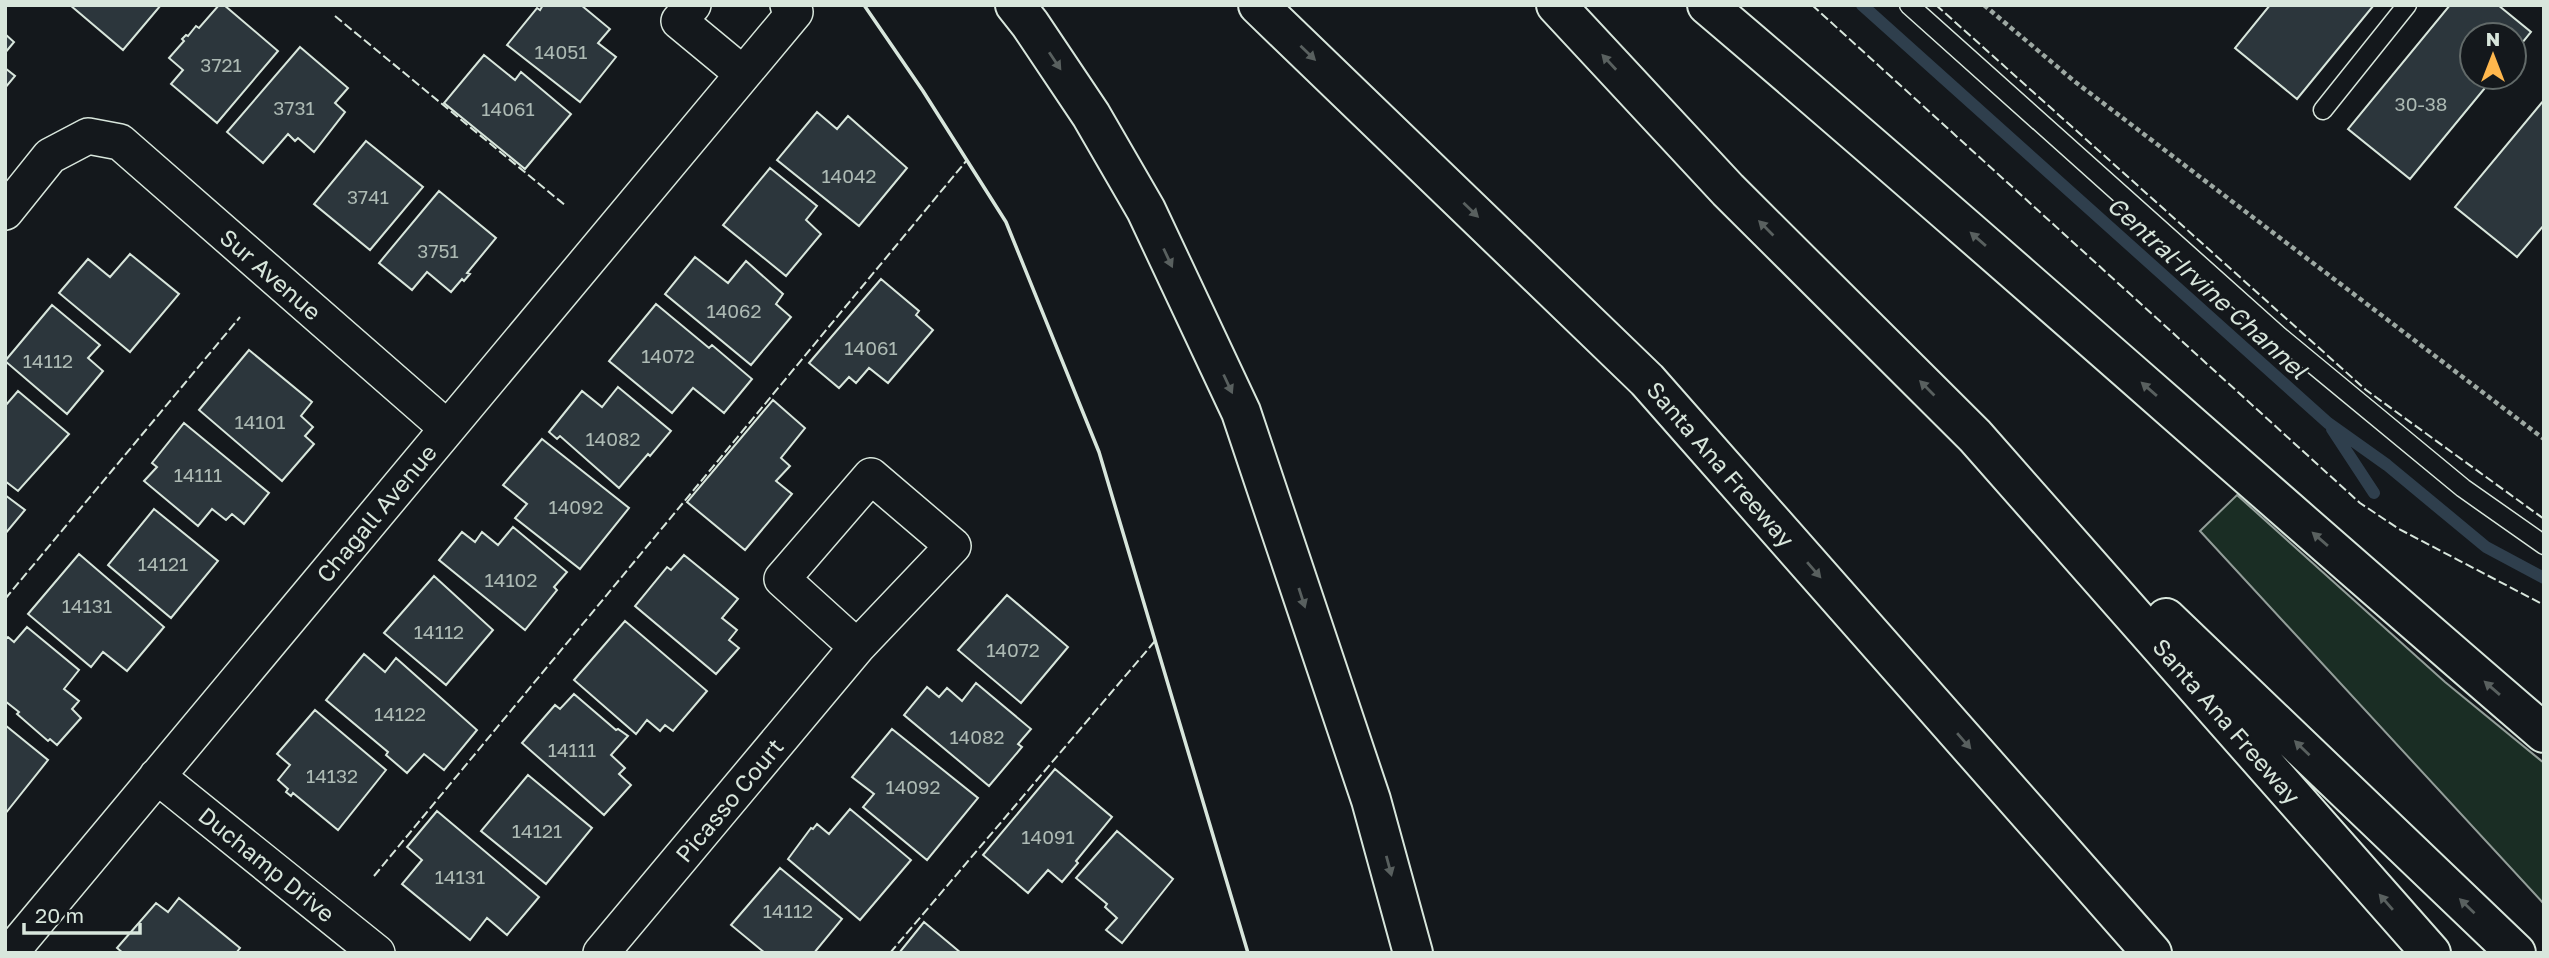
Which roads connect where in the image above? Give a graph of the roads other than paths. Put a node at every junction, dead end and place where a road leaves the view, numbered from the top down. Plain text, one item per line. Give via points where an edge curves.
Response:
1 (693, 5) edge
2 (788, 5) edge
3 (1015, 5) edge
4 (1258, 5) edge
5 (1556, 5) edge
6 (1707, 5) edge
7 (1909, 5) edge
8 (2407, 5) edge
9 (743, 74) junction
10 (2322, 110) dead end
11 (5, 212) edge
12 (447, 428) junction
13 (1975, 436) junction
14 (2544, 545) edge
15 (857, 647) junction
16 (2544, 733) edge
17 (157, 776) junction
18 (9, 953) edge
19 (377, 953) edge
20 (601, 953) edge
21 (1413, 953) edge
22 (2152, 953) edge
23 (2431, 953) edge
24 (2516, 953) edge

1 - 9 street via 679,21
2 - 9 street, Chagall Avenue via 795,12
3 -> 21 highway via 1091,115 1146,210 1241,412 1371,800
4 -> 22 highway, Santa Ana Freeway via 1647,380
13 -> 5 highway, Santa Ana Freeway via 1728,190
16 -> 6 highway
7 - 14 lane via 2279,335 2463,488
8 - 10 lane
9 - 12 street, Chagall Avenue
11 - 12 street, Sur Avenue via 50,156 88,136 120,142
12 - 17 street, Chagall Avenue
23 -> 13 highway, Santa Ana Freeway
24 -> 13 highway
15 - 15 street, Picasso Court via 782,579 871,476 953,546
15 - 20 street, Picasso Court
17 - 18 street, Chagall Avenue
17 - 19 street, Duchamp Drive

